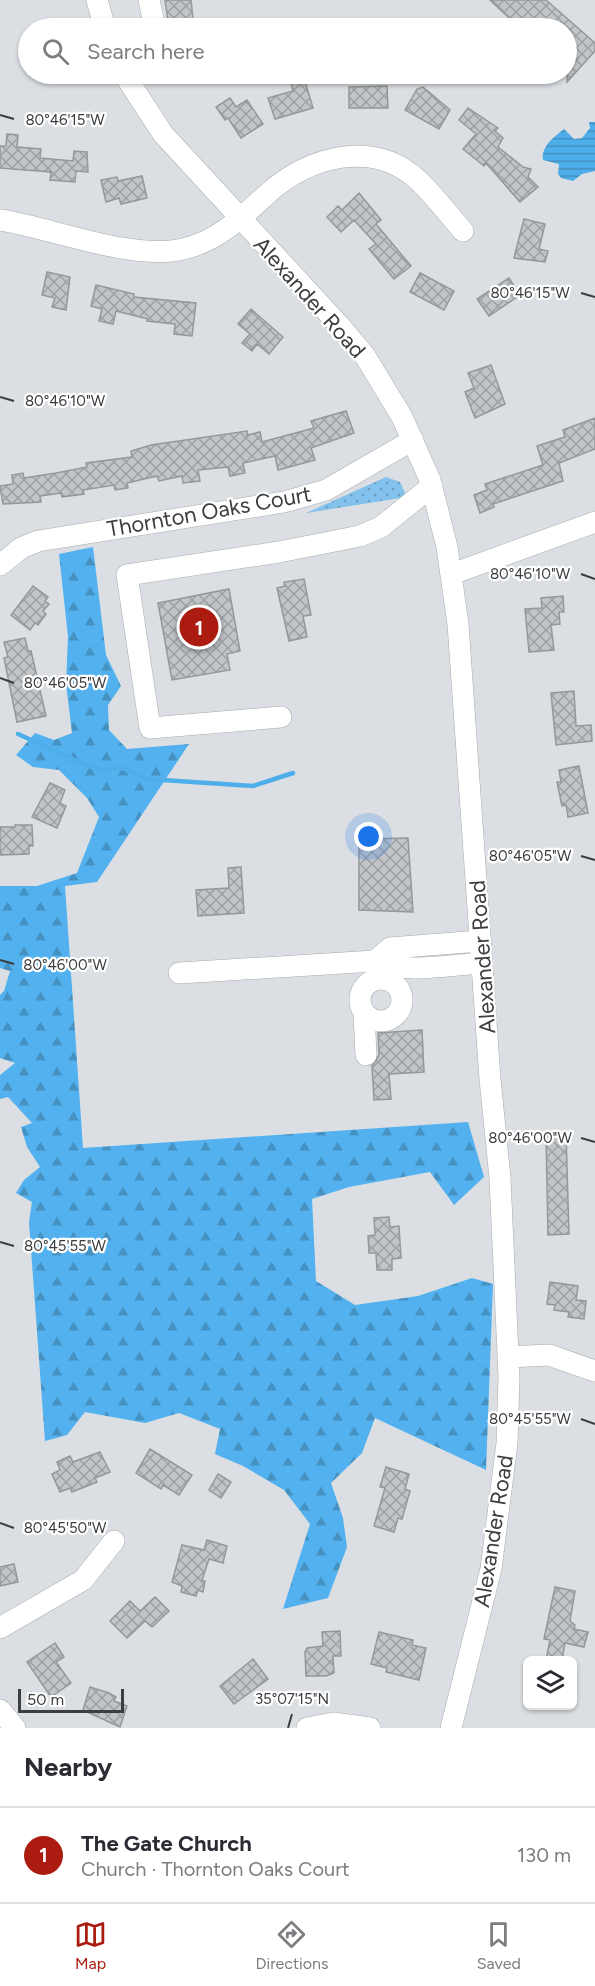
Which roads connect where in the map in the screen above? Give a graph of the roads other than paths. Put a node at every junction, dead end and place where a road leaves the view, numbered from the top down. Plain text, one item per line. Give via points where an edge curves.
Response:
1 (97, 0) edge
2 (149, 0) edge
3 (102, 18) edge
4 (153, 18) edge
5 (130, 84) edge
6 (241, 219) junction
7 (0, 220) edge
8 (463, 231) dead end
9 (413, 440) junction
10 (432, 486) junction
11 (595, 522) edge
12 (0, 565) edge
13 (452, 574) junction
14 (280, 717) dead end
15 (480, 941) junction
16 (422, 956) junction
17 (351, 962) junction
18 (482, 963) junction
19 (179, 973) dead end
20 (363, 988) junction
21 (364, 1014) junction
22 (366, 1054) dead end
23 (509, 1357) junction
24 (595, 1371) edge
25 (114, 1541) dead end
26 (0, 1628) edge
27 (0, 1710) edge
28 (15, 1728) edge
29 (307, 1728) edge
30 (370, 1728) edge
31 (452, 1728) edge

1 - 3 street
2 - 4 street
5 - 6 street, Alexander Road via 163,134
6 - 7 street via 206,242 162,252 141,251
6 - 8 street via 293,176 337,157 355,155 387,161 405,170 419,180
6 - 9 street, Alexander Road via 365,356
9 - 10 street, Alexander Road
9 - 12 street, Thornton Oaks Court via 326,490 284,502 38,541 21,548
10 - 13 street, Alexander Road
10 - 14 street via 381,527 360,536 127,575 150,728
11 - 13 street
13 - 15 street, Alexander Road
15 - 16 street
15 - 18 street, Alexander Road
16 - 17 street via 390,948 375,961
16 - 18 street
17 - 19 street
17 - 20 street
18 - 23 street, Alexander Road via 505,1243
20 - 21 street via 360,1001
20 - 21 street via 375,980 388,980 399,989 402,1002 391,1019 377,1021
21 - 22 street
23 - 24 street via 549,1356
23 - 31 street, Alexander Road via 507,1443 491,1569
25 - 26 street via 83,1580
27 - 28 street
29 - 30 street via 333,1723

